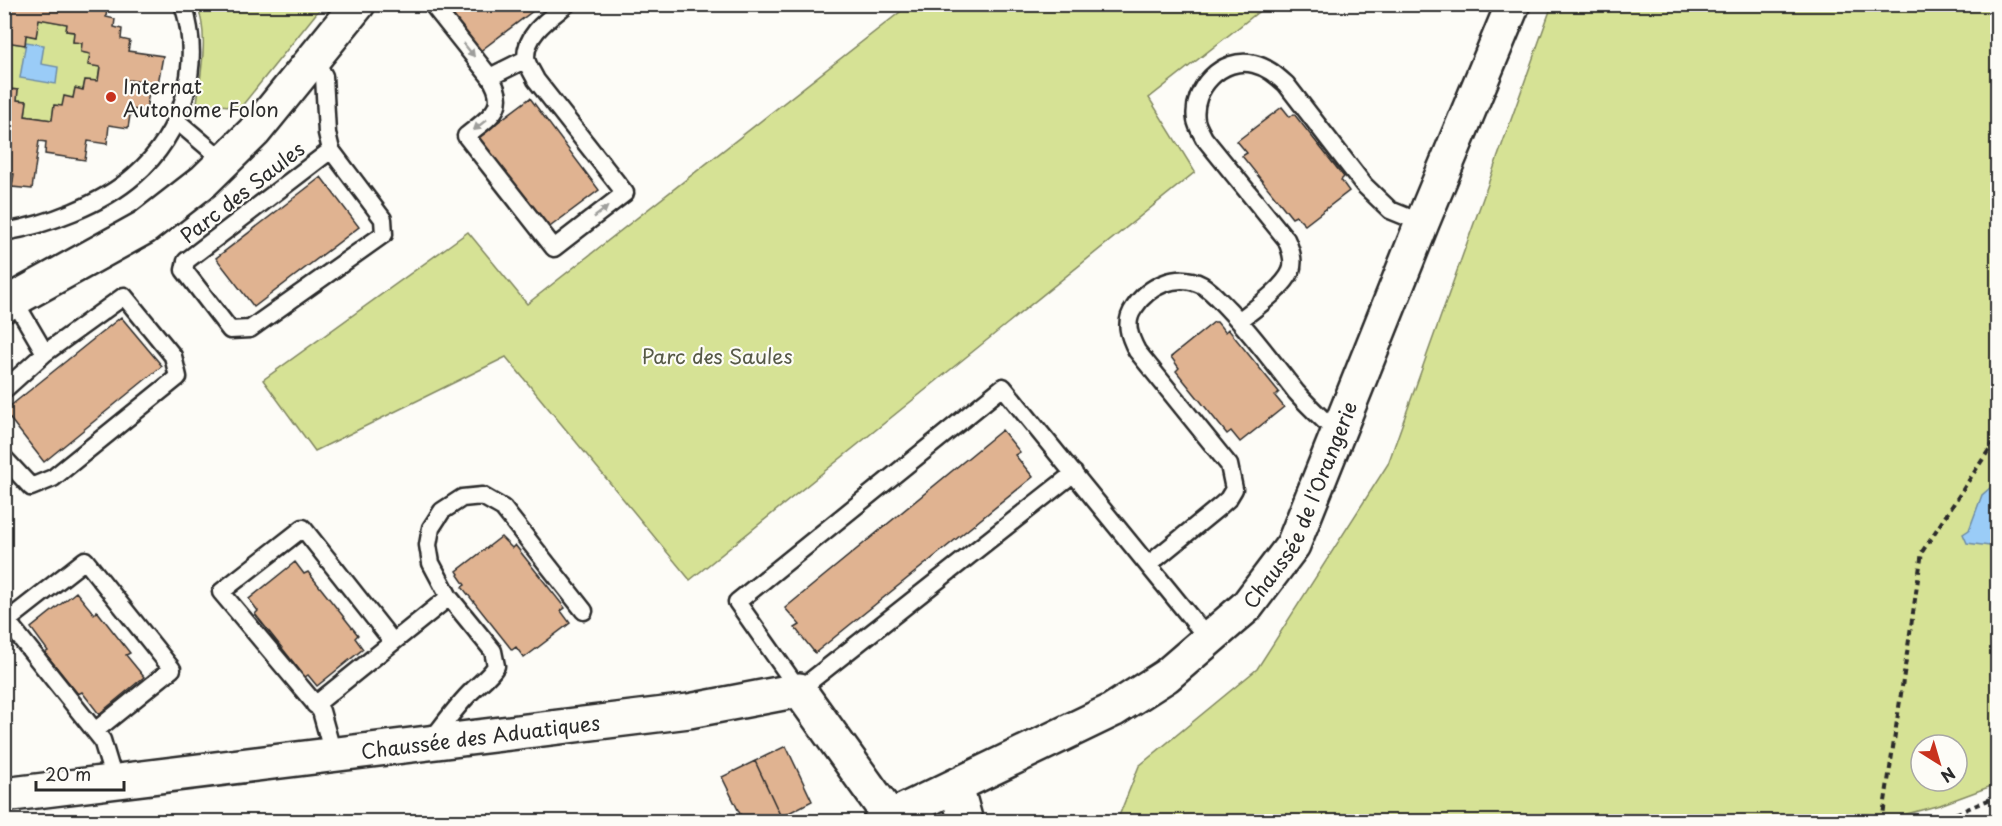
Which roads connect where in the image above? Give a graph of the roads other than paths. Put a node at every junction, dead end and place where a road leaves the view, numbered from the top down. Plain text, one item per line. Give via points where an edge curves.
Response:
1 (183, 4) edge
2 (358, 4) edge
3 (432, 4) edge
4 (567, 4) edge
5 (1514, 4) edge
6 (314, 58) junction
7 (526, 59) junction
8 (490, 77) junction
9 (177, 121) junction
10 (331, 150) junction
11 (224, 161) junction
12 (1422, 223) junction
13 (4, 232) edge
14 (9, 303) edge
15 (1239, 321) junction
16 (45, 353) junction
17 (4, 390) edge
18 (1338, 434) junction
19 (4, 458) edge
20 (1074, 473) junction
21 (1148, 565) junction
22 (449, 597) junction
23 (584, 611) dead end
24 (1209, 640) junction
25 (393, 642) junction
26 (799, 690) junction
27 (315, 705) junction
28 (95, 731) junction
29 (429, 743) junction
30 (333, 754) junction
31 (114, 780) junction
32 (956, 786) junction
33 (4, 795) edge
34 (885, 819) edge
35 (966, 822) edge

1 - 9 lane via 191,48 190,73
2 - 6 street
3 -> 8 lane
4 - 7 lane via 529,40
5 - 12 street, Chaussée de l'Orangerie
6 - 10 lane, Parc des Saules via 324,76
6 - 11 street via 254,132
7 - 8 lane
8 -> 7 lane via 500,101 491,115 466,136 554,248 625,194 536,80
9 - 11 lane
9 - 13 lane via 151,160 110,192 45,222
10 - 10 lane, Parc des Saules via 383,219 384,234 250,329 230,330 184,270 186,261
11 - 14 street via 145,227
12 - 15 lane via 1390,210 1364,185 1272,71 1256,64 1231,65 1207,82 1198,94 1196,121 1203,138 1286,239 1292,252 1291,270 1285,279
12 - 18 street, Chaussée de l'Orangerie
14 - 16 lane
15 - 18 lane via 1299,395
15 - 21 lane via 1211,291 1189,280 1162,283 1147,292 1131,312 1128,327 1137,351 1229,465 1234,489 1219,507
16 - 17 lane
16 - 19 lane via 124,296 173,357 178,377 53,478 31,487
18 - 24 street, Chaussée de l'Orangerie via 1293,545 1247,606
20 - 21 lane
20 - 26 lane
20 - 26 lane via 1003,387 738,602
21 - 24 lane
22 - 23 lane via 431,564 430,528 442,511 462,498 482,496 503,508
22 - 25 lane
22 - 29 lane via 494,651 496,666
24 - 32 street, Chaussée de l'Orangerie via 1166,676 1113,710
25 - 27 lane
25 - 27 lane via 303,528 221,592
26 - 29 street, Chaussée des Aduatiques via 689,711
26 - 34 street
27 - 30 lane via 321,711
28 - 28 lane via 7,621 85,560 172,669
28 - 31 lane via 102,740
29 - 30 street, Chaussée des Aduatiques
30 - 31 street, Chaussée des Aduatiques
31 - 33 street, Chaussée des Aduatiques
32 - 34 street, Chaussée de l'Orangerie
32 - 35 street

